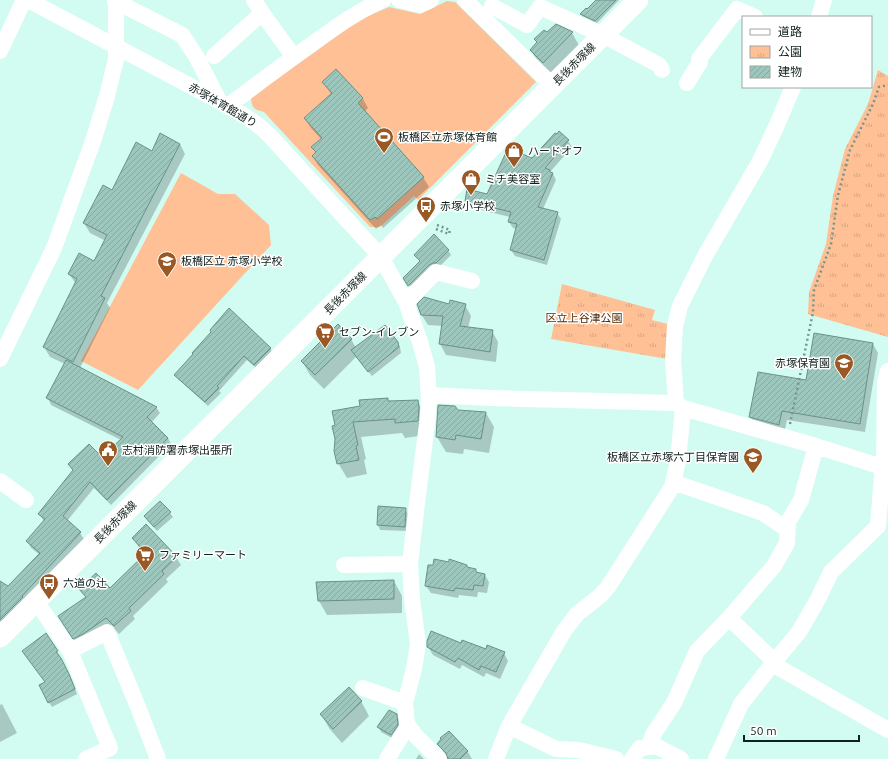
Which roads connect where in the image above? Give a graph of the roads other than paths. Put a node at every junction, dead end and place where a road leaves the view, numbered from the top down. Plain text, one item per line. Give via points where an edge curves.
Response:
1 (24, 0) edge
2 (28, 0) edge
3 (383, 0) edge
4 (399, 0) edge
5 (431, 0) edge
6 (465, 0) edge
7 (638, 0) edge
8 (824, 0) edge
9 (115, 1) edge
10 (258, 6) edge
11 (491, 9) edge
12 (753, 16) edge
13 (818, 16) edge
14 (603, 35) junction
15 (116, 47) junction
16 (0, 52) edge
17 (203, 56) junction
18 (294, 57) junction
19 (662, 70) dead end
20 (687, 83) dead end
21 (553, 86) junction
22 (793, 88) edge
23 (223, 104) junction
24 (381, 257) junction
25 (472, 280) dead end
26 (406, 302) junction
27 (0, 359) edge
28 (888, 371) edge
29 (429, 398) junction
30 (680, 405) junction
31 (816, 446) junction
32 (886, 468) edge
33 (0, 481) edge
34 (673, 482) junction
35 (26, 500) dead end
36 (787, 529) junction
37 (410, 564) junction
38 (344, 565) dead end
39 (36, 601) junction
40 (728, 618) junction
41 (0, 637) edge
42 (70, 651) junction
43 (774, 662) junction
44 (363, 688) dead end
45 (405, 703) junction
46 (408, 726) junction
47 (509, 726) junction
48 (888, 729) edge
49 (648, 747) junction
50 (86, 759) edge
51 (158, 759) edge
52 (387, 759) edge
53 (439, 759) edge
54 (496, 759) edge
55 (616, 759) edge
56 (632, 759) edge
57 (680, 759) edge
58 (716, 759) edge

1 - 16 street
2 - 15 street, 赤塚体育館通り
3 - 18 street via 352,15
4 - 5 street via 420,5
6 - 11 street
7 - 14 main road, 長後赤塚線
8 - 13 street
9 - 15 street
9 - 17 street via 182,35
10 - 17 street
10 - 18 street
11 - 14 street via 527,24 540,8
11 - 21 street
12 - 20 street via 737,9 699,59 700,62
14 - 19 street via 659,65
14 - 21 main road, 長後赤塚線
15 - 23 street, 赤塚体育館通り
15 - 27 street via 116,59 107,96 54,248
17 - 23 street
18 - 23 street
21 - 24 main road, 長後赤塚線
22 - 30 street via 760,161 705,256 680,306 675,326 673,360
23 - 24 street, 赤塚体育館通り via 256,123 271,137
24 - 26 street, 赤塚体育館通り
24 - 39 main road, 長後赤塚線
25 - 26 street via 436,272
26 - 29 street, 赤塚体育館通り via 426,367
28 - 32 street via 885,382
29 - 30 street
29 - 37 street, 赤塚体育館通り
30 - 31 street
30 - 34 street via 678,461
31 - 32 street
31 - 36 street via 801,500 788,522
32 - 43 street via 882,475 878,526 831,572 799,632
33 - 35 street
34 - 36 street via 763,513
34 - 47 street via 608,587 577,614 564,631
36 - 40 street via 787,543 774,566
37 - 38 street
37 - 45 street, 赤塚体育館通り via 418,644
39 - 41 main road, 長後赤塚線
39 - 42 street
40 - 43 street
40 - 49 street via 697,651 674,703
42 - 50 street via 110,748
42 - 51 street via 107,632
43 - 48 street via 776,666
43 - 58 street via 742,704
44 - 45 street
45 - 46 street
46 - 52 street
46 - 53 street
47 - 54 street
47 - 55 street via 556,749 579,750
49 - 56 street via 640,748
49 - 57 street via 656,746

